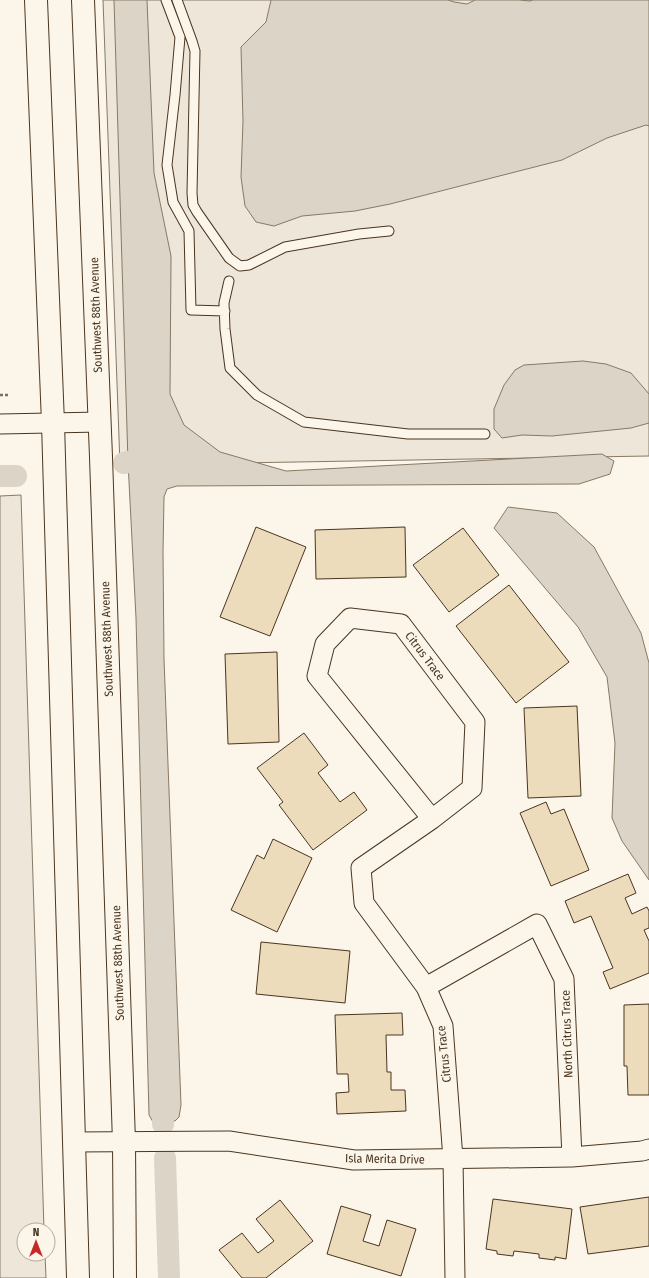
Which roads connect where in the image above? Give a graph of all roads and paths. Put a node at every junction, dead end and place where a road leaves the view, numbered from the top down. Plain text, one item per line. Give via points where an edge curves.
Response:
1 (36, 0) edge
2 (83, 0) edge
3 (166, 0) edge
4 (177, 0) edge
5 (389, 231) dead end
6 (229, 281) dead end
7 (225, 311) junction
8 (0, 395) edge
9 (10, 395) dead end
10 (100, 422) junction
11 (53, 423) junction
12 (0, 424) edge
13 (485, 434) dead end
14 (432, 819) junction
15 (426, 987) junction
16 (74, 1142) junction
17 (124, 1142) junction
18 (649, 1149) edge
19 (572, 1157) junction
20 (453, 1159) junction
21 (78, 1278) edge
22 (126, 1278) edge
23 (455, 1278) edge

1 - 11 main road
2 - 10 main road, Southwest 88th Avenue
3 - 7 lane via 180,37 166,165 173,202 189,231 191,310
4 - 5 lane via 195,51 193,205 229,258 240,266 249,265 285,247
6 - 7 lane via 224,303
7 - 13 lane via 230,368 257,395 304,422 408,434
8 - 9 path
10 - 11 street
10 - 17 main road, Southwest 88th Avenue
11 - 12 street
11 - 16 main road
14 - 14 street, Citrus Trace via 472,788 475,722 402,624 350,618 324,644 317,676
14 - 15 street, Citrus Trace via 361,868 364,903
15 - 19 street, North Citrus Trace via 537,924 564,979
15 - 20 street, Citrus Trace via 443,1026
16 - 17 street, Isla Merita Drive
16 - 21 main road
17 - 20 street, Isla Merita Drive via 229,1141 354,1160
17 - 22 main road, Southwest 88th Avenue
18 - 19 street, Isla Merita Drive
19 - 20 street, Isla Merita Drive
20 - 23 street, Citrus Trace

